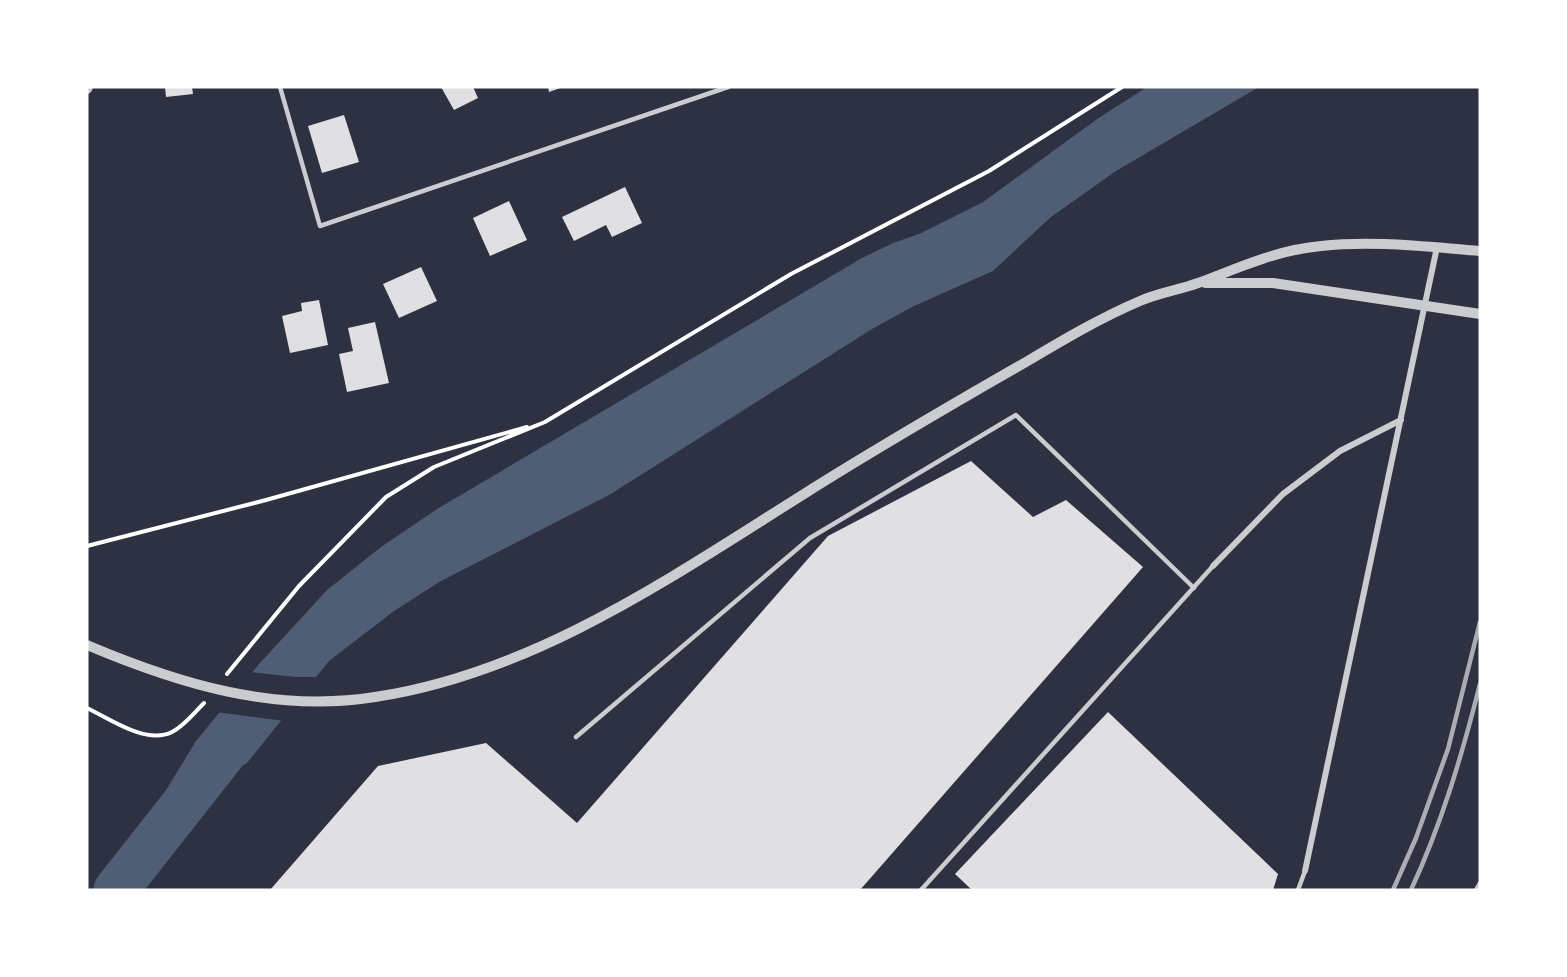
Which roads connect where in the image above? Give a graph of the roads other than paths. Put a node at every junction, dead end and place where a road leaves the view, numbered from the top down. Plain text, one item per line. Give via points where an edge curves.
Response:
1 (280, 87) edge
2 (728, 87) edge
3 (1437, 247) junction
4 (1480, 251) edge
5 (1198, 282) junction
6 (1424, 306) junction
7 (1480, 314) edge
8 (1401, 420) junction
9 (1213, 566) joint
10 (1194, 588) junction
11 (87, 645) edge
12 (576, 737) dead end
13 (1305, 871) joint
14 (1480, 883) edge
15 (921, 890) edge
16 (1298, 890) edge
17 (1476, 890) edge

1 - 2 lane via 320,226
3 - 4 street
3 - 5 street via 1319,246 1262,257
3 - 6 street
5 - 6 street via 1274,283
5 - 11 street via 1144,299 1070,336 567,635 474,674 372,698 280,699 240,695 170,678
6 - 7 street
6 - 8 street
8 - 9 street via 1340,451 1283,494
8 - 13 street
9 - 10 lane
10 - 12 lane via 1016,415 810,538
10 - 15 lane
13 - 16 lane
14 - 17 lane

